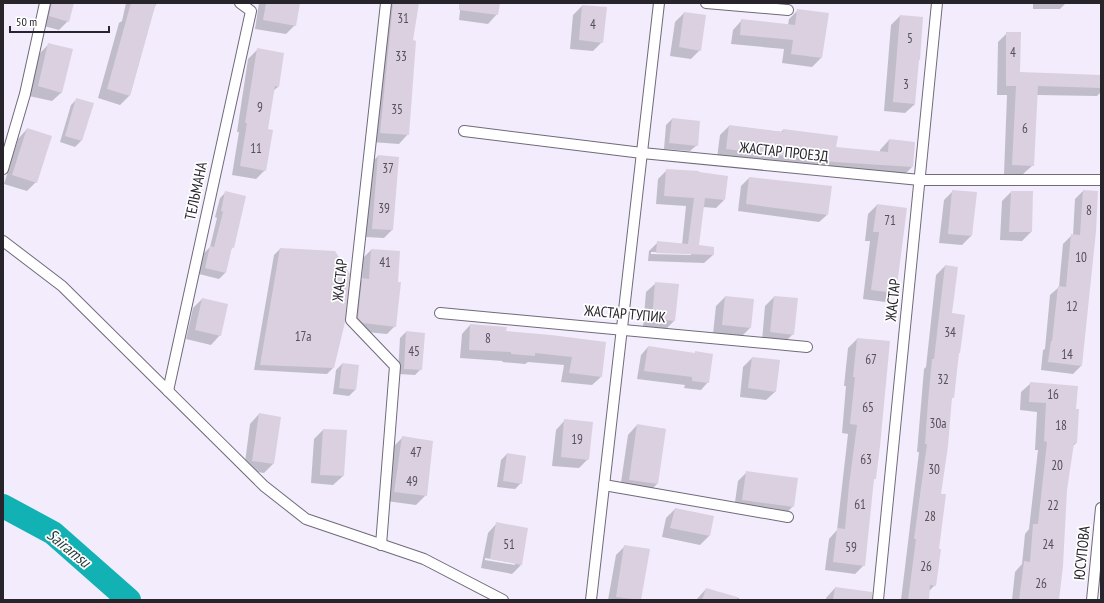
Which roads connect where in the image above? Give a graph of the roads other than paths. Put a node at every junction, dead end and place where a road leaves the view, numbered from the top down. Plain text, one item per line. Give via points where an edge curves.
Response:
1 (45, 3) edge
2 (240, 3) edge
3 (386, 3) edge
4 (659, 3) edge
5 (706, 3) edge
6 (937, 3) edge
7 (788, 10) dead end
8 (464, 131) dead end
9 (642, 153) junction
10 (3, 169) edge
11 (920, 180) junction
12 (1101, 180) edge
13 (3, 241) edge
14 (440, 313) dead end
15 (622, 329) junction
16 (807, 346) dead end
17 (168, 391) junction
18 (604, 485) junction
19 (1101, 508) edge
20 (788, 517) dead end
21 (382, 545) junction
22 (502, 600) edge
23 (591, 600) edge
24 (878, 600) edge
25 (1092, 600) edge

1 - 10 street via 25,94
2 - 17 street, ТЕЛЬМАНА via 251,11
3 - 21 street, ЖАСТАР via 351,320 395,366
4 - 9 street
5 - 7 street
6 - 11 street, ЖАСТАР
8 - 9 street, ЖАСТАР ПРОЕЗД
9 - 11 street, ЖАСТАР ПРОЕЗД
9 - 15 street
11 - 12 street, ЖАСТАР ПРОЕЗД
11 - 24 street, ЖАСТАР
13 - 17 street via 62,286
14 - 15 street, ЖАСТАР ТУПИК
15 - 16 street, ЖАСТАР ТУПИК
15 - 18 street
17 - 21 street via 264,486 306,519
18 - 20 street
18 - 23 street
19 - 25 street, ЮСУПОВА
21 - 22 street via 424,559

